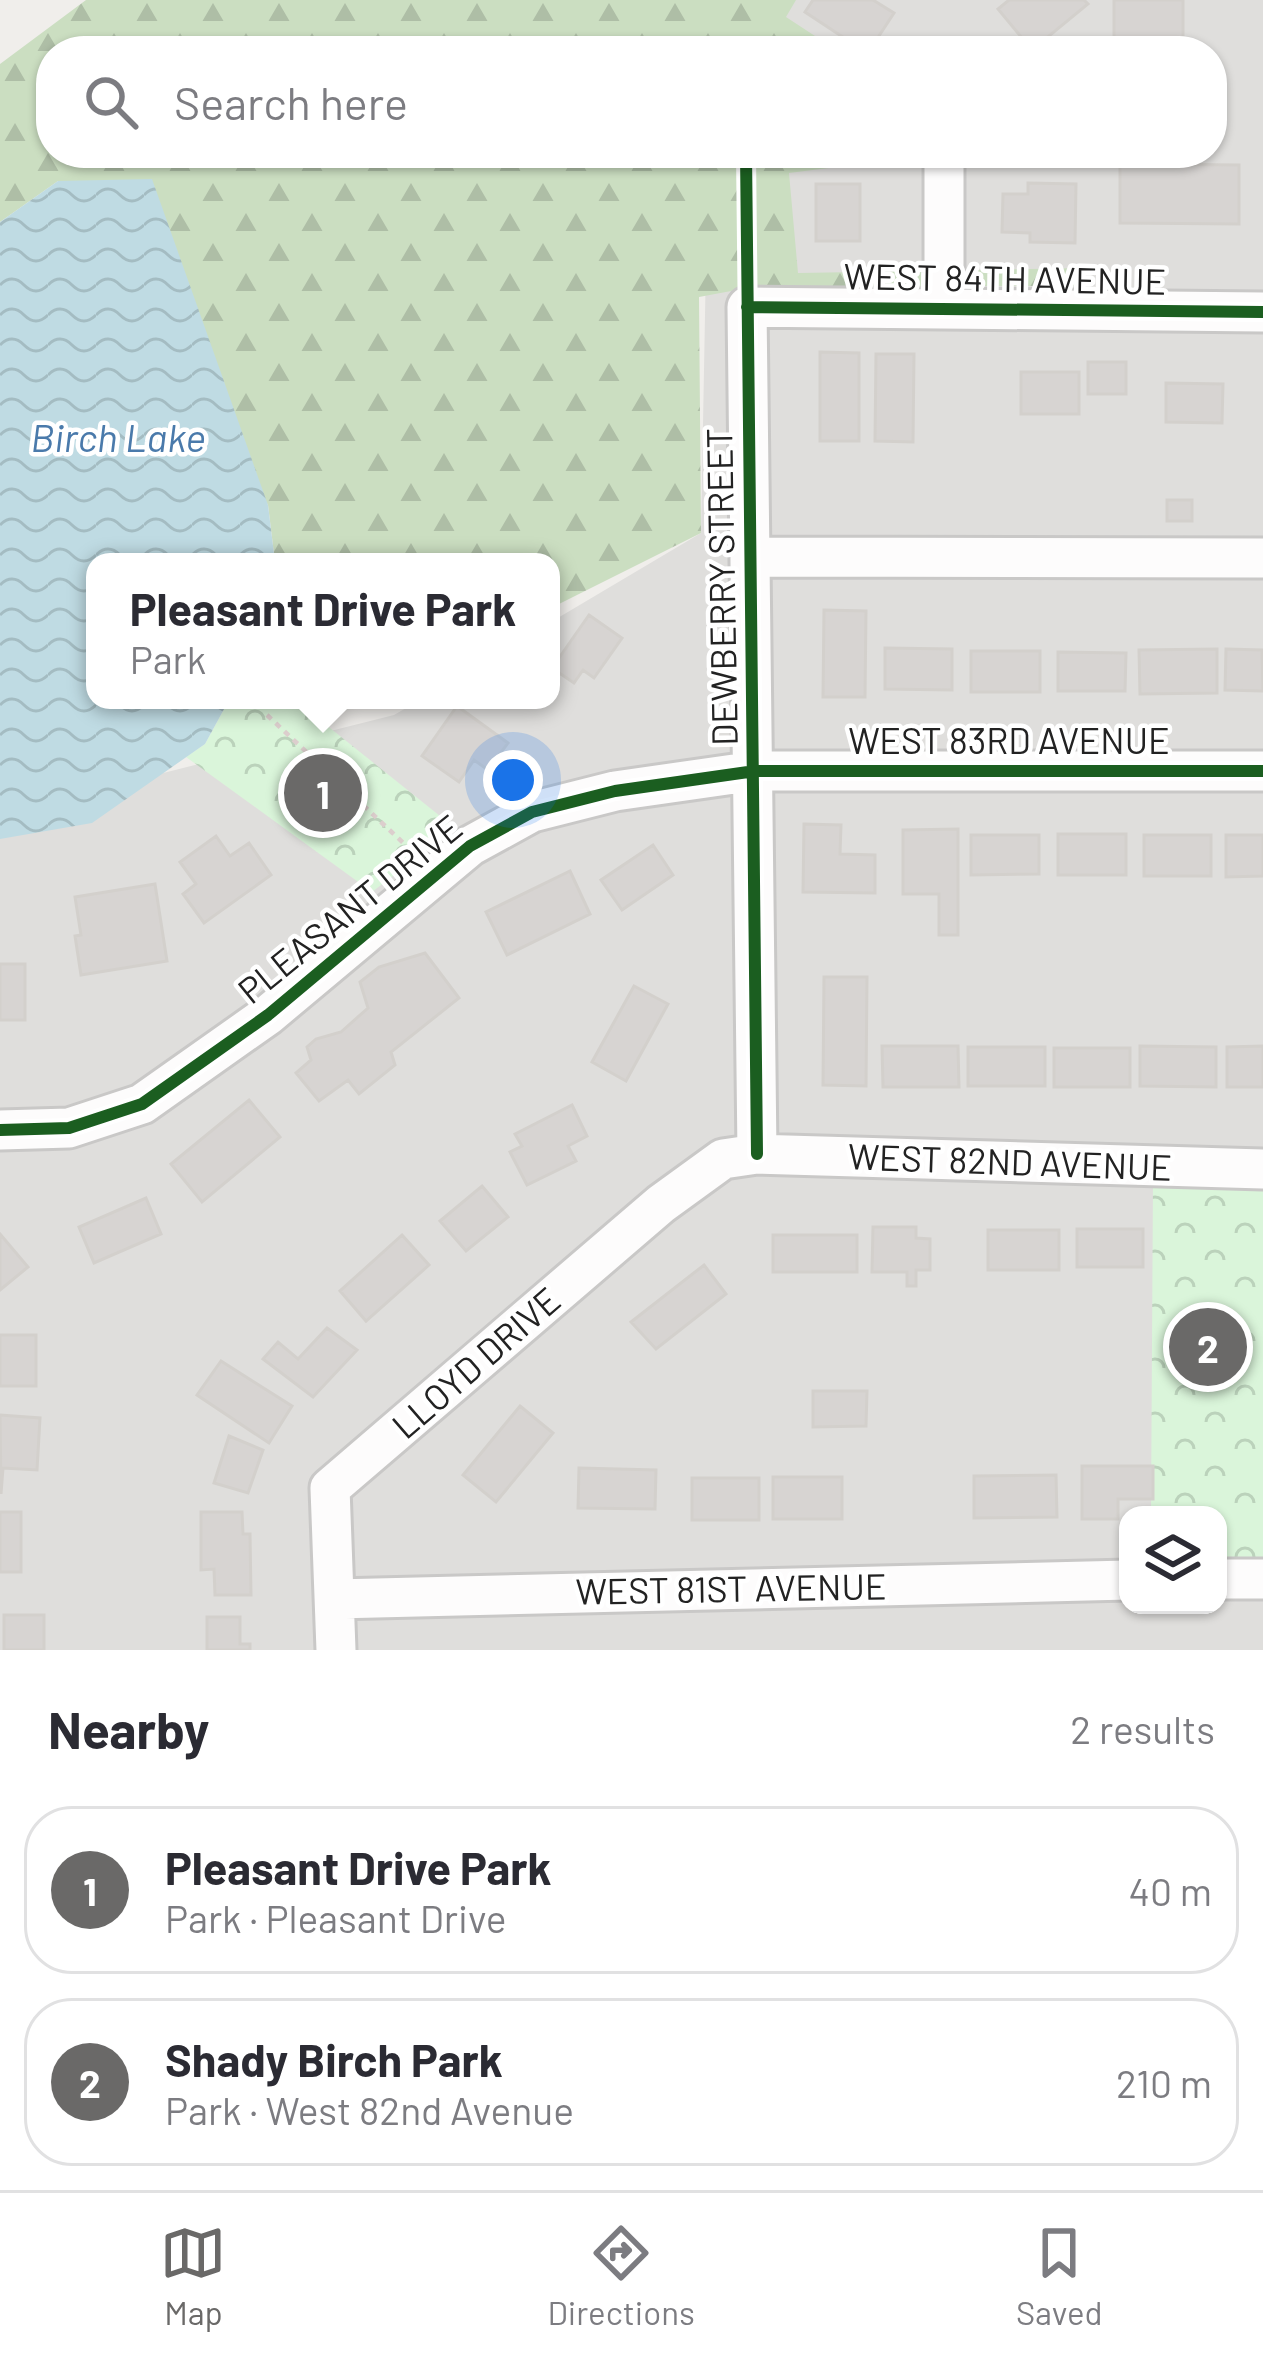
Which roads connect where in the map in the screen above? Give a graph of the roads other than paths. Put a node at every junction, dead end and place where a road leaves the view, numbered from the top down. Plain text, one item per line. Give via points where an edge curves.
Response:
1 (944, 168) edge
2 (747, 307) joint
3 (944, 308) junction
4 (1263, 312) edge
5 (751, 556) junction
6 (1263, 558) edge
7 (754, 771) junction
8 (1263, 771) edge
9 (0, 1130) edge
10 (757, 1154) junction
11 (1263, 1169) edge
12 (1227, 1579) edge
13 (1263, 1579) edge
14 (1119, 1580) edge
15 (335, 1599) junction
16 (336, 1650) edge

1 - 3 street
2 - 3 street, WEST 84TH AVENUE
2 - 5 street, DEWBERRY STREET
3 - 4 street, WEST 84TH AVENUE
5 - 6 street
5 - 7 street, DEWBERRY STREET
7 - 8 street, WEST 83RD AVENUE
7 - 9 street, PLEASANT DRIVE via 615,790 532,812 470,846 268,1015 142,1104 69,1128
7 - 10 street, DEWBERRY STREET
10 - 11 street, WEST 82ND AVENUE
10 - 15 street, LLOYD DRIVE via 723,1159 661,1204 330,1488
12 - 13 street
14 - 15 street, WEST 81ST AVENUE
15 - 16 street, LLOYD DRIVE

